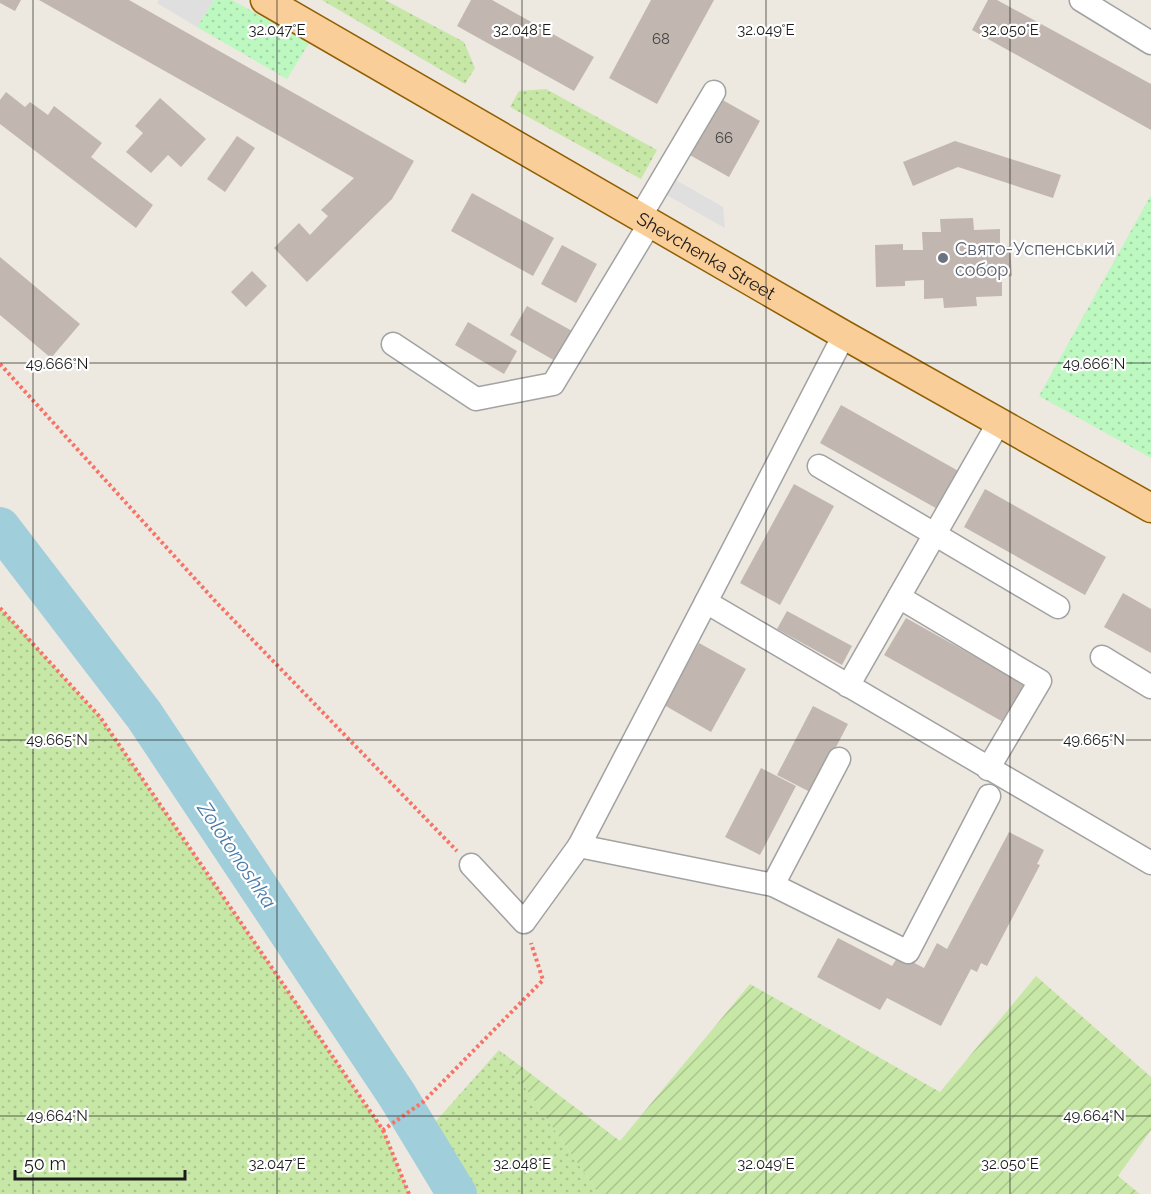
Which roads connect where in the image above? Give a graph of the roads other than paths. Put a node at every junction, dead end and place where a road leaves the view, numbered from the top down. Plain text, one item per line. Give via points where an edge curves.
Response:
1 (265, 0) edge
2 (1081, 0) edge
3 (1151, 43) edge
4 (714, 92) dead end
5 (645, 220) junction
6 (844, 335) junction
7 (393, 344) dead end
8 (999, 422) junction
9 (819, 466) dead end
10 (1151, 508) edge
11 (935, 535) junction
12 (899, 597) junction
13 (706, 602) junction
14 (1058, 607) dead end
15 (1102, 657) dead end
16 (848, 686) junction
17 (1151, 687) edge
18 (839, 759) dead end
19 (988, 769) junction
20 (989, 796) dead end
21 (579, 846) junction
22 (1151, 863) edge
23 (471, 865) road end
24 (773, 885) junction

1 - 5 main road, Shevchenka Street
2 - 3 street
4 - 5 street
5 - 6 main road, Shevchenka Street
5 - 7 street via 553,384 476,399
6 - 8 main road, Shevchenka Street
6 - 13 street
8 - 10 main road, Shevchenka Street
8 - 11 street
9 - 11 street
11 - 12 street
11 - 14 street
12 - 16 street
12 - 19 street via 1040,681
13 - 16 street
13 - 21 street
15 - 17 street
16 - 19 street
18 - 24 street
19 - 22 street
20 - 24 street via 908,952
21 - 23 street via 524,922
21 - 24 street

